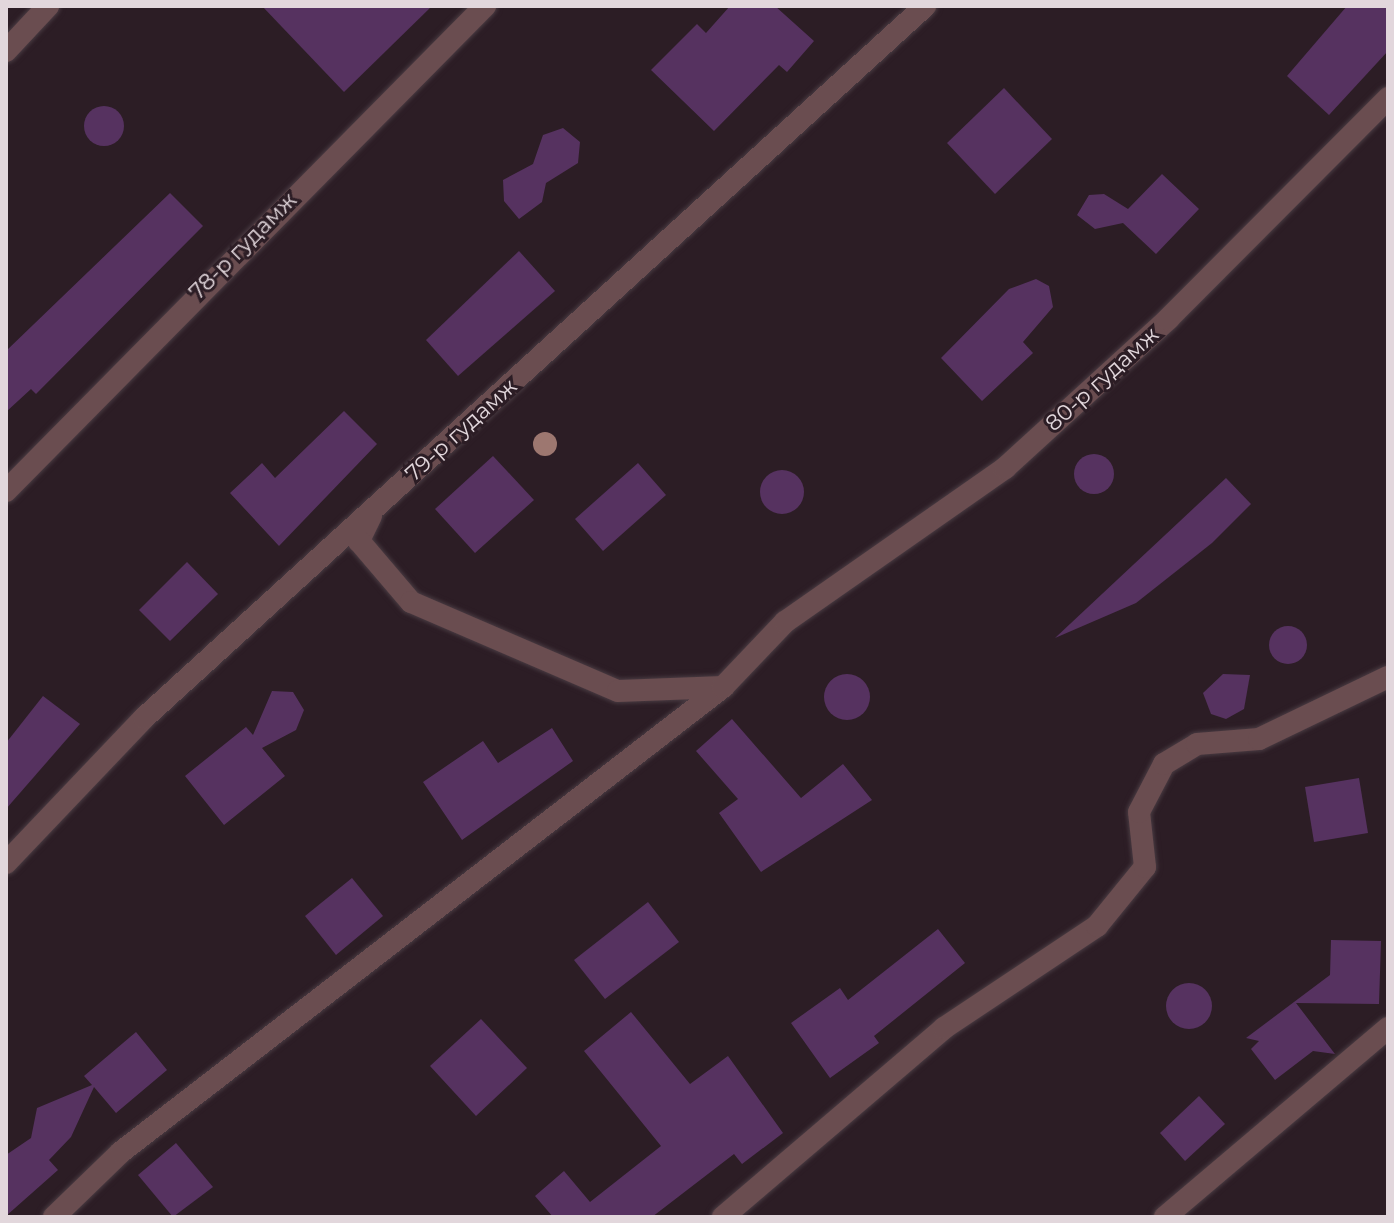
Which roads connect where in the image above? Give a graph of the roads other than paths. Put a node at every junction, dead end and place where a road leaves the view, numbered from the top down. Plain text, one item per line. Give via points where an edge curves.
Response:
1 (48, 6) edge
2 (485, 6) edge
3 (925, 6) edge
4 (6, 51) edge
5 (1388, 98) edge
6 (6, 491) edge
7 (375, 507) junction
8 (1388, 677) edge
9 (723, 687) junction
10 (6, 863) edge
11 (1388, 1028) edge
12 (54, 1217) edge
13 (723, 1217) edge
14 (1165, 1217) edge

1 - 4 street
2 - 6 street, 78-р гудамж
3 - 7 street, 79-р гудамж
5 - 9 street, 80-р гудамж via 1168,319 1005,468 785,622
7 - 9 street via 359,541 411,602 618,691
7 - 10 street, 79-р гудамж via 144,718
8 - 13 street via 1259,739 1197,744 1164,764 1139,812 1145,867 1097,926 944,1028
9 - 12 street, 80-р гудамж via 121,1152
11 - 14 street

